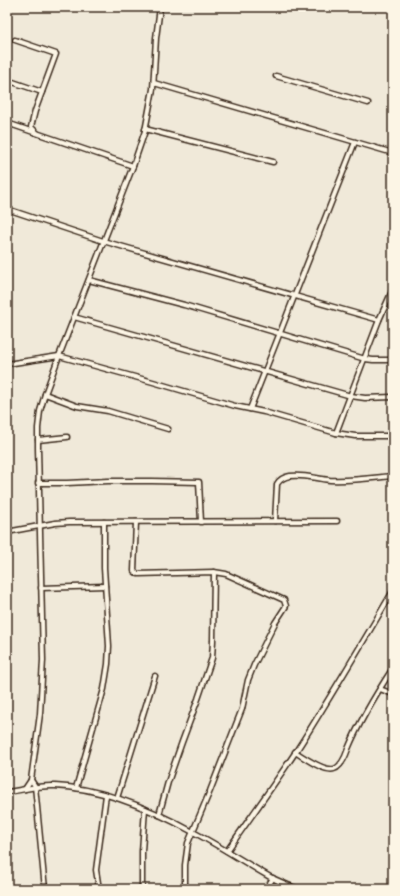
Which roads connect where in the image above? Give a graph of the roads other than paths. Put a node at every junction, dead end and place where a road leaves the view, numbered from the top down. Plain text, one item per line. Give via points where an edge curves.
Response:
1 (160, 7) edge
2 (15, 40) dead end
3 (276, 76) dead end
4 (7, 80) edge
5 (154, 83) junction
6 (42, 92) junction
7 (368, 103) dead end
8 (7, 123) edge
9 (145, 129) junction
10 (37, 134) junction
11 (355, 142) junction
12 (393, 153) edge
13 (273, 162) dead end
14 (133, 166) junction
15 (7, 209) edge
16 (103, 241) junction
17 (89, 280) junction
18 (393, 289) edge
19 (295, 296) junction
20 (74, 317) junction
21 (379, 320) junction
22 (280, 333) junction
23 (59, 356) junction
24 (365, 359) junction
25 (393, 360) edge
26 (7, 364) edge
27 (265, 372) junction
28 (45, 394) junction
29 (351, 396) junction
30 (393, 397) edge
31 (250, 409) junction
32 (168, 429) dead end
33 (336, 433) junction
34 (393, 436) edge
35 (67, 437) dead end
36 (38, 440) junction
37 (393, 476) edge
38 (38, 483) junction
39 (275, 521) junction
40 (337, 521) dead end
41 (104, 522) junction
42 (136, 522) junction
43 (201, 522) junction
44 (40, 526) junction
45 (7, 532) edge
46 (214, 572) junction
47 (105, 586) junction
48 (42, 588) junction
49 (393, 590) edge
50 (393, 668) edge
51 (155, 676) dead end
52 (380, 688) junction
53 (393, 694) edge
54 (295, 752) junction
55 (32, 780) junction
56 (35, 786) junction
57 (76, 788) junction
58 (25, 789) junction
59 (7, 792) edge
60 (106, 795) junction
61 (117, 798) junction
62 (145, 809) junction
63 (159, 815) junction
64 (192, 831) junction
65 (227, 851) junction
66 (273, 878) junction
67 (45, 889) edge
68 (98, 889) edge
69 (142, 889) edge
70 (185, 889) edge
71 (266, 889) edge
72 (297, 889) edge

1 - 5 street
2 - 6 street via 56,54
3 - 7 street
4 - 6 street
5 - 9 street
5 - 11 street
6 - 10 street via 31,127
8 - 10 street
9 - 13 street
9 - 14 street
10 - 14 street
11 - 12 street
11 - 19 street
14 - 16 street
15 - 16 street
16 - 17 street
16 - 19 street
17 - 20 street
17 - 22 street
18 - 21 street
19 - 21 street
19 - 22 street
20 - 23 street
20 - 27 street
21 - 24 street
22 - 24 street
22 - 27 street
23 - 26 street
23 - 28 street
23 - 31 street
24 - 25 street
24 - 29 street
27 - 29 street
27 - 31 street
28 - 32 street via 77,406 108,410
28 - 36 street via 40,411
29 - 30 street
29 - 33 street
31 - 33 street
33 - 34 street
35 - 36 street
36 - 38 street
37 - 39 street via 337,480 289,476 280,479 277,484
38 - 43 street via 199,482
38 - 44 street
39 - 40 street
39 - 43 street
41 - 42 street
41 - 44 street via 69,522
41 - 47 street
42 - 43 street
42 - 46 street via 134,570 138,574
44 - 45 street
44 - 48 street
46 - 63 street via 212,658 179,748
46 - 64 street via 226,574 284,600 286,606 254,665 242,709
47 - 48 street
47 - 57 street via 108,664 104,689
48 - 55 street via 42,686
49 - 54 street
50 - 52 street
51 - 61 street
52 - 53 street
52 - 54 street via 337,768 333,770 319,766
54 - 65 street
55 - 56 street
55 - 58 street
56 - 57 street
56 - 58 street
56 - 67 street
57 - 60 street
58 - 59 street
60 - 61 street
60 - 68 street via 96,870
61 - 62 street
62 - 63 street
62 - 69 street
63 - 64 street
64 - 65 street
64 - 70 street via 186,851
65 - 66 street
66 - 71 street
66 - 72 street

